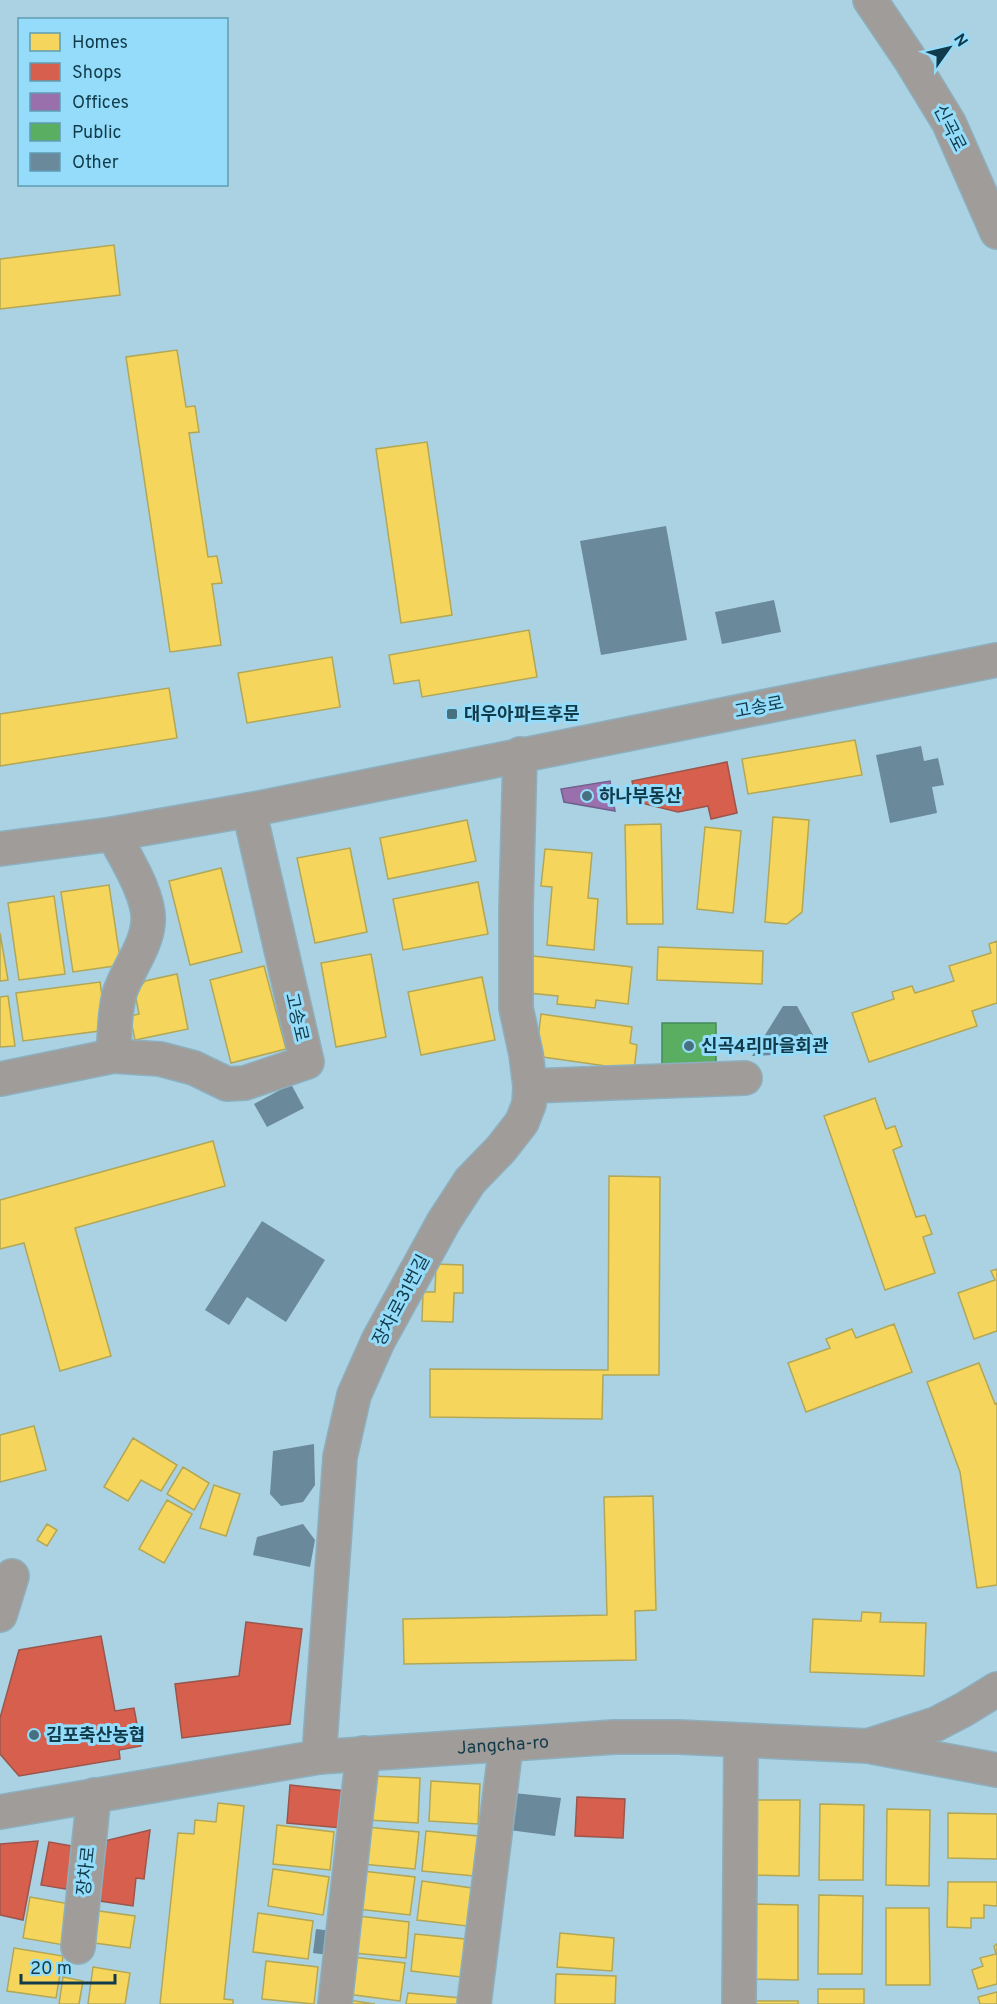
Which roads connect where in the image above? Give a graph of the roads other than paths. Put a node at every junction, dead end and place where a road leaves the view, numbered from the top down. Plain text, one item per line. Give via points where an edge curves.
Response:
1 (870, 0) edge
2 (997, 232) edge
3 (997, 660) edge
4 (520, 754) junction
5 (249, 810) junction
6 (112, 834) junction
7 (0, 849) edge
8 (114, 1056) junction
9 (745, 1078) dead end
10 (0, 1079) edge
11 (530, 1086) junction
12 (997, 1689) edge
13 (741, 1741) junction
14 (506, 1745) junction
15 (868, 1746) junction
16 (363, 1753) junction
17 (319, 1757) junction
18 (997, 1770) edge
19 (94, 1795) junction
20 (0, 1812) edge
21 (78, 1947) dead end
22 (335, 2004) edge
23 (474, 2004) edge
24 (739, 2004) edge

1 - 2 street, 신곡로 via 949,123
3 - 4 street, 고송로
4 - 5 street, 고송로
4 - 11 street via 516,1008
5 - 6 street, 고송로
5 - 8 street, 고송로 via 307,1062 245,1083 227,1084 194,1068 160,1059
6 - 7 street, 고송로
6 - 8 street via 137,880 148,923 120,992
8 - 10 street, 고송로
9 - 11 street
11 - 17 street, 장차로31번길 via 522,1122 470,1181 444,1221 378,1341 354,1395 340,1457
12 - 15 street, Jangcha-ro via 936,1724
13 - 14 street, Jangcha-ro via 614,1737
13 - 15 street, Jangcha-ro
13 - 24 street
14 - 16 street, Jangcha-ro
14 - 23 street
15 - 18 street
16 - 17 street, Jangcha-ro
16 - 22 street
17 - 19 street, Jangcha-ro
19 - 20 street, Jangcha-ro
19 - 21 street, 장차로

